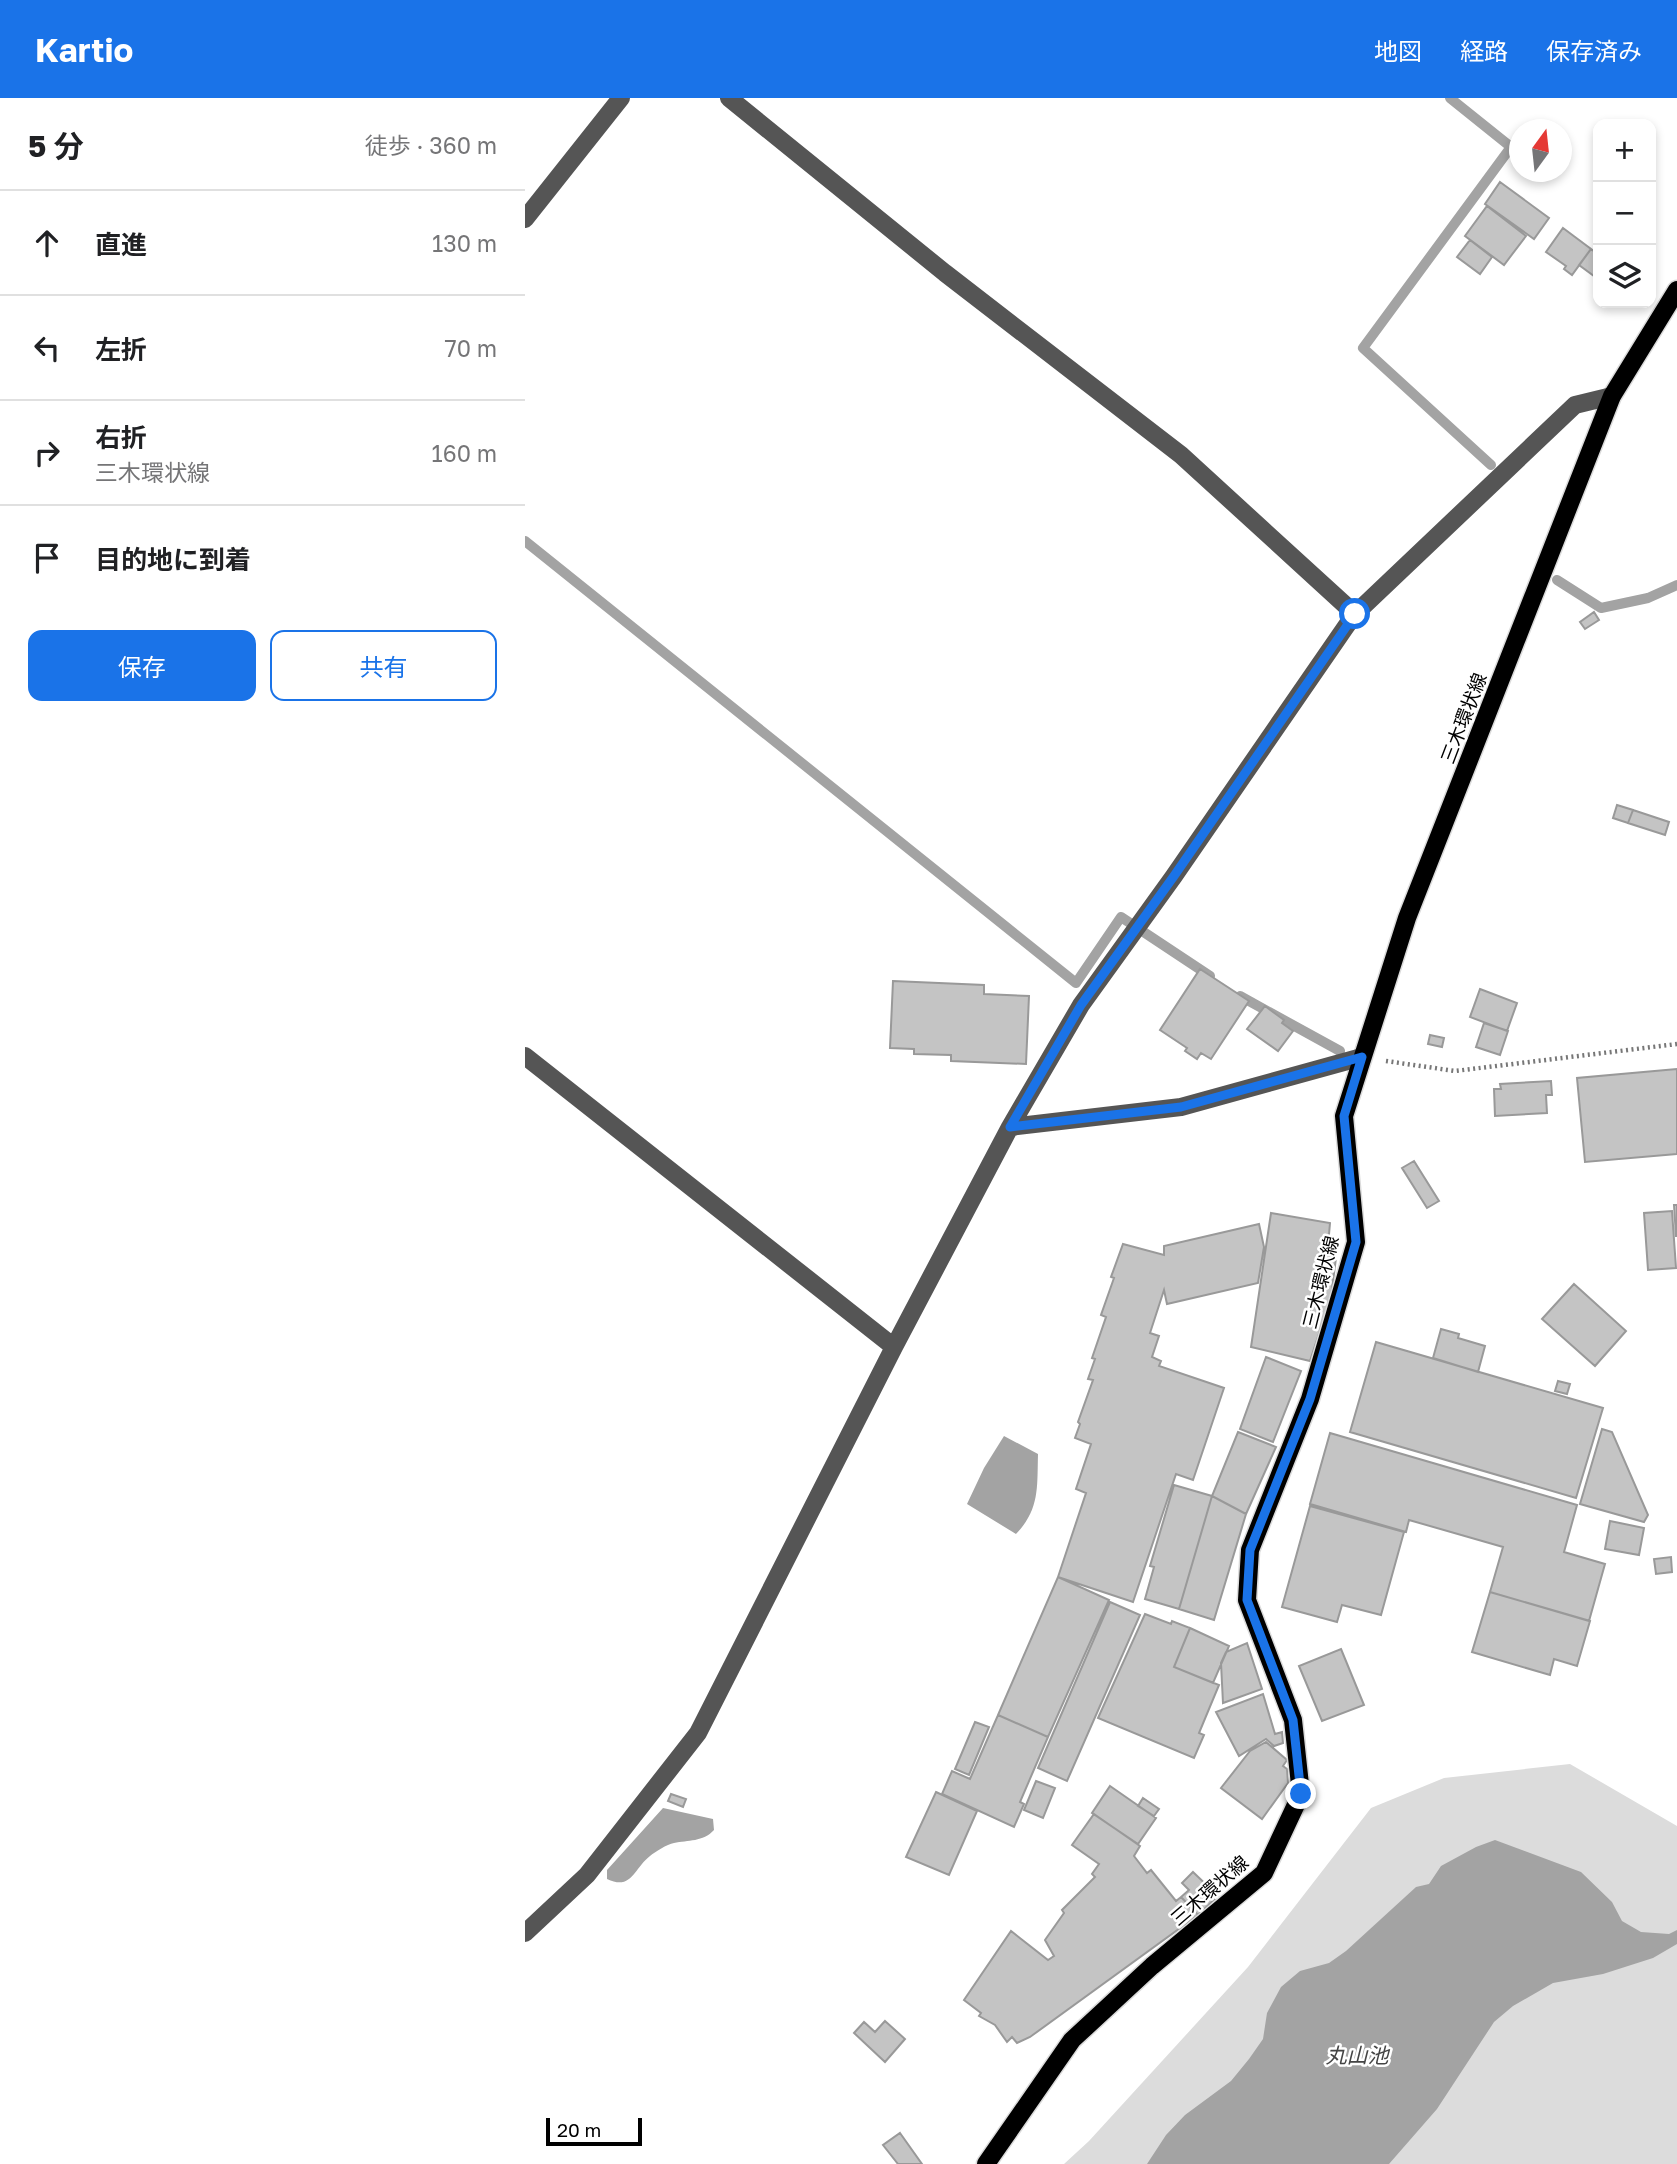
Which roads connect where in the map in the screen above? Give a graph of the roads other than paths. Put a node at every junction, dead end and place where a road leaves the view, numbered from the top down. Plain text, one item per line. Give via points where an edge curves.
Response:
1 (621, 98) edge
2 (729, 98) edge
3 (525, 219) edge
4 (1677, 290) edge
5 (1671, 316) edge
6 (1612, 396) junction
7 (1355, 614) junction
8 (525, 1056) edge
9 (1362, 1057) junction
10 (1010, 1127) junction
11 (894, 1347) junction
12 (525, 1933) edge
13 (986, 2164) edge

1 - 3 street
2 - 7 street via 1181,455
4 - 5 main road, 三木環状線
5 - 6 main road, 三木環状線
6 - 7 street via 1575,405
6 - 9 main road, 三木環状線 via 1407,919
7 - 10 street via 1081,1005
8 - 11 street
9 - 10 street via 1181,1107
9 - 13 main road, 三木環状線 via 1344,1116 1356,1242 1310,1399 1250,1550 1247,1600 1293,1720 1301,1794 1264,1873 1072,2040
10 - 11 street
11 - 12 street via 698,1733 587,1875

